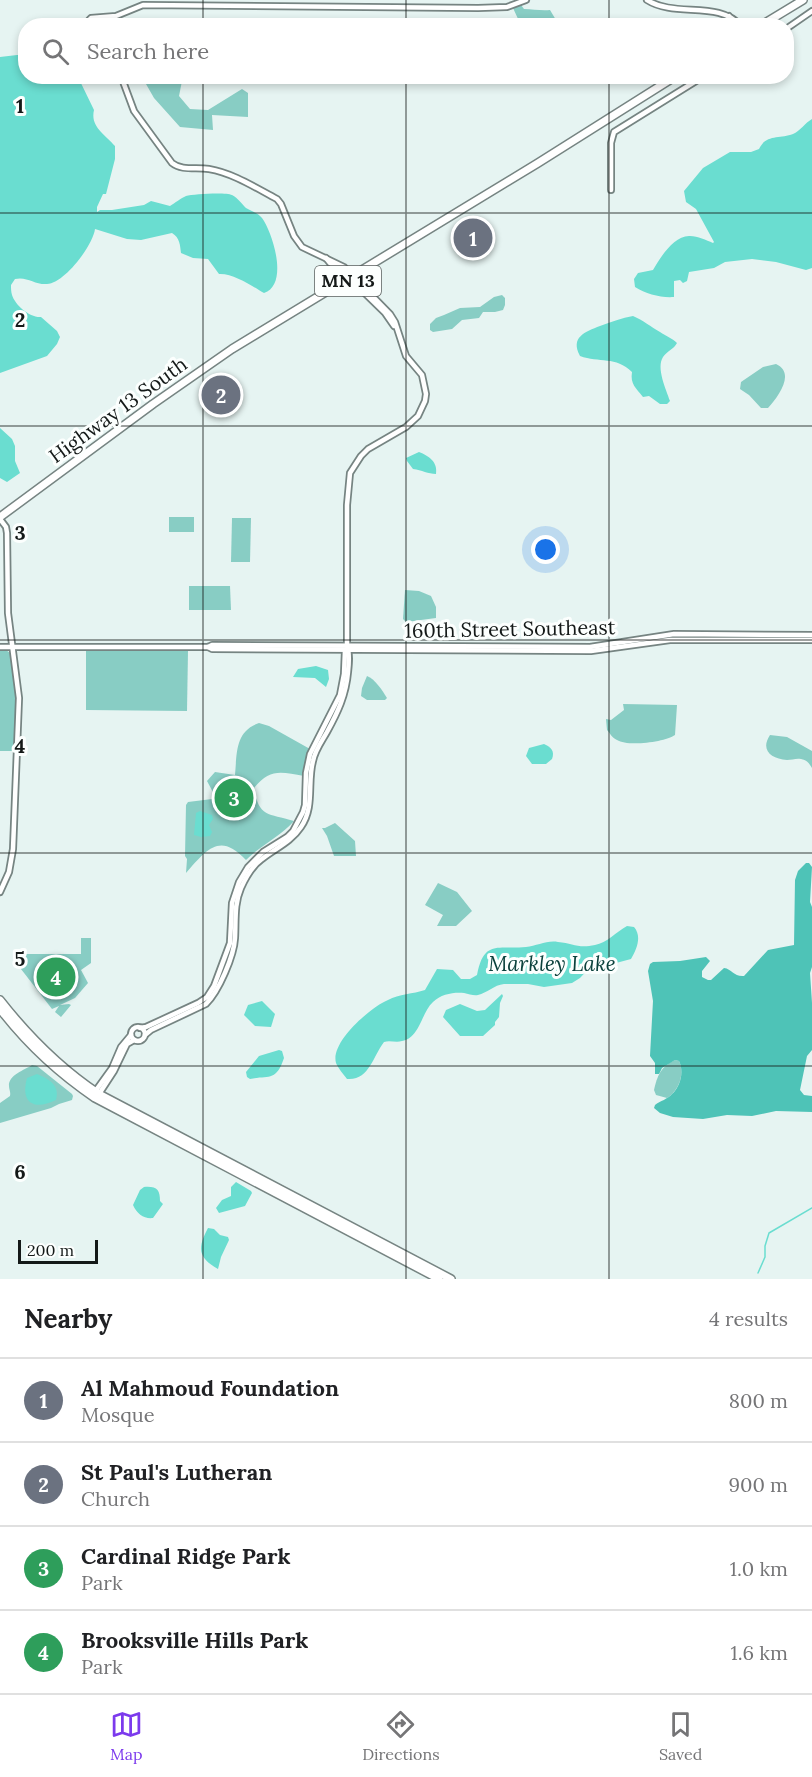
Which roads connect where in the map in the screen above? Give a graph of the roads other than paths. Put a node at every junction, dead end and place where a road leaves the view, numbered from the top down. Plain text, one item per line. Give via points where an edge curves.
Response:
1 (526, 0) edge
2 (647, 0) edge
3 (803, 0) edge
4 (810, 0) edge
5 (812, 11) edge
6 (728, 13) junction
7 (93, 18) edge
8 (731, 18) edge
9 (734, 18) edge
10 (773, 18) edge
11 (781, 18) edge
12 (794, 23) edge
13 (124, 84) edge
14 (663, 84) edge
15 (670, 84) edge
16 (691, 84) edge
17 (618, 113) junction
18 (610, 190) dead end
19 (351, 277) junction
20 (0, 518) edge
21 (812, 634) edge
22 (812, 640) edge
23 (0, 647) edge
24 (12, 647) junction
25 (347, 649) junction
26 (0, 892) edge
27 (0, 1000) edge
28 (0, 1009) edge
29 (140, 1028) junction
30 (145, 1035) junction
31 (132, 1037) junction
32 (95, 1095) junction
33 (439, 1279) edge
34 (451, 1279) edge

1 - 7 street via 507,7 478,8 143,5 119,15
2 - 6 street via 661,7 708,6
3 - 10 main road
4 - 11 main road
5 - 12 street
6 - 8 street
6 - 9 street
13 - 19 street via 134,111 172,162 178,167 222,172 278,199 299,244 338,263
14 - 17 main road, Highway 13 South / MN 13
15 - 17 main road, Highway 13 South / MN 13
16 - 18 street via 614,132 610,143
17 - 19 main road, Highway 13 South / MN 13
19 - 20 main road, Highway 13 South / MN 13 via 232,349
19 - 25 street via 398,331 406,356 422,375 426,394 418,416 368,449 350,473
20 - 24 street via 7,533
21 - 25 street, 160th Street Southeast via 668,634 590,647
22 - 25 street, 160th Street Southeast via 670,640 591,651
23 - 24 street, 160th Street Southeast
24 - 25 street, 160th Street Southeast via 212,645
24 - 26 street via 19,698 14,838 9,872
25 - 29 street via 340,695 310,754 303,812 293,831 263,852 239,882 232,903 230,943 214,986 198,1003
25 - 30 street via 347,684 342,703 313,759 306,818 295,836 255,865 242,885 235,912 235,943 218,989 206,1004
27 - 32 main road via 42,1049
28 - 32 main road via 43,1057
29 - 30 street
29 - 31 street via 134,1029
30 - 31 street via 141,1040
31 - 32 street via 114,1071
32 - 33 main road
32 - 34 main road

